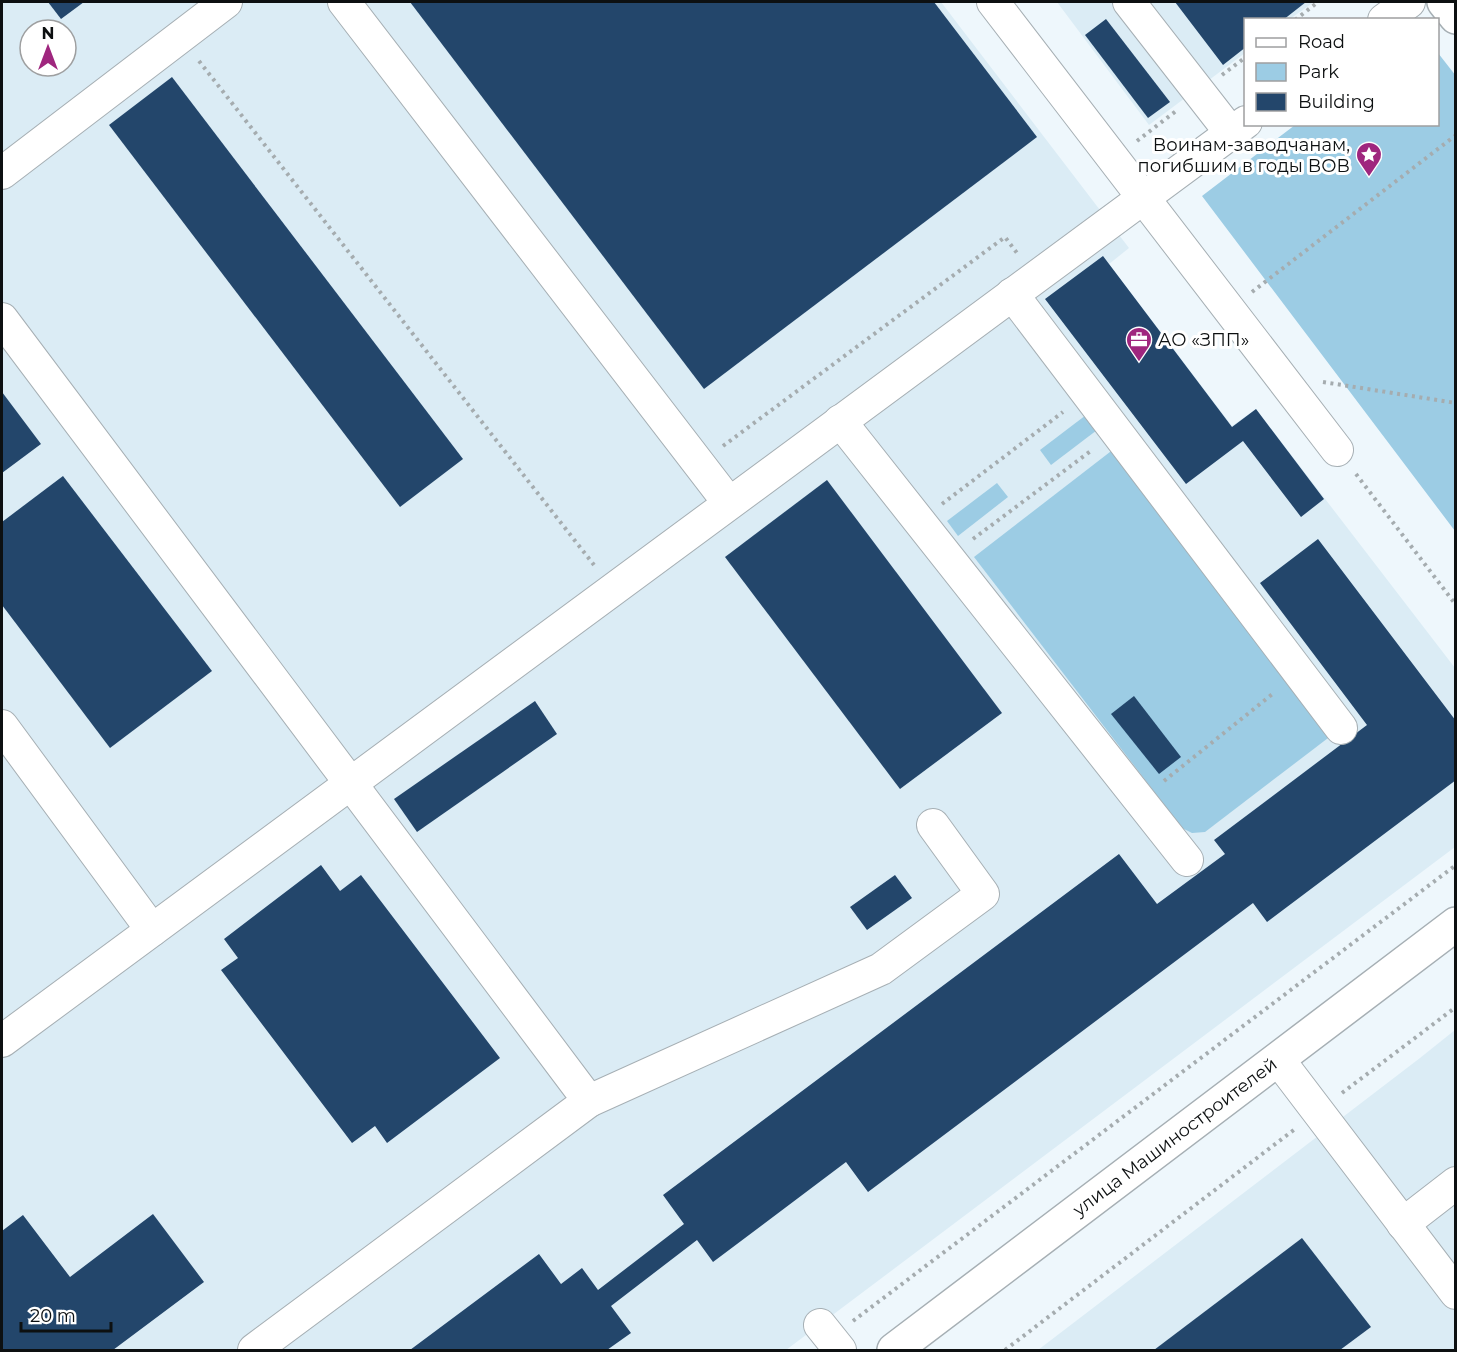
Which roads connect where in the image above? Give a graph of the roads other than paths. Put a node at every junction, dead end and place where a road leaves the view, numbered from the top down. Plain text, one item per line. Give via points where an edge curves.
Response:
1 (226, 2) edge
2 (344, 2) edge
3 (993, 2) edge
4 (1129, 2) edge
5 (1409, 2) edge
6 (1444, 2) edge
7 (1455, 17) edge
8 (1387, 18) edge
9 (1238, 127) edge
10 (2, 173) edge
11 (1143, 197) junction
12 (1024, 286) junction
13 (2, 319) edge
14 (840, 421) junction
15 (1337, 450) road end
16 (729, 503) junction
17 (2, 726) edge
18 (1341, 728) dead end
19 (350, 784) junction
20 (933, 825) dead end
21 (1187, 860) dead end
22 (1455, 924) edge
23 (152, 930) junction
24 (2, 1041) edge
25 (1278, 1059) junction
26 (589, 1101) junction
27 (1455, 1183) edge
28 (1403, 1224) junction
29 (1455, 1293) edge
30 (254, 1350) edge
31 (894, 1350) edge

1 - 10 lane
2 - 16 lane
3 - 11 lane
4 - 9 lane
5 - 8 lane
6 - 7 main road
9 - 11 lane
11 - 12 lane
11 - 15 lane
12 - 14 lane
12 - 18 lane via 1088,394
13 - 19 lane
14 - 16 lane
14 - 21 lane
16 - 19 lane
17 - 23 lane
19 - 23 lane
19 - 26 lane
20 - 26 lane via 983,894 881,969
22 - 25 main road, улица Машиностроителей
23 - 24 lane
25 - 28 lane
25 - 31 main road, улица Машиностроителей
26 - 30 lane
27 - 28 lane
28 - 29 lane

